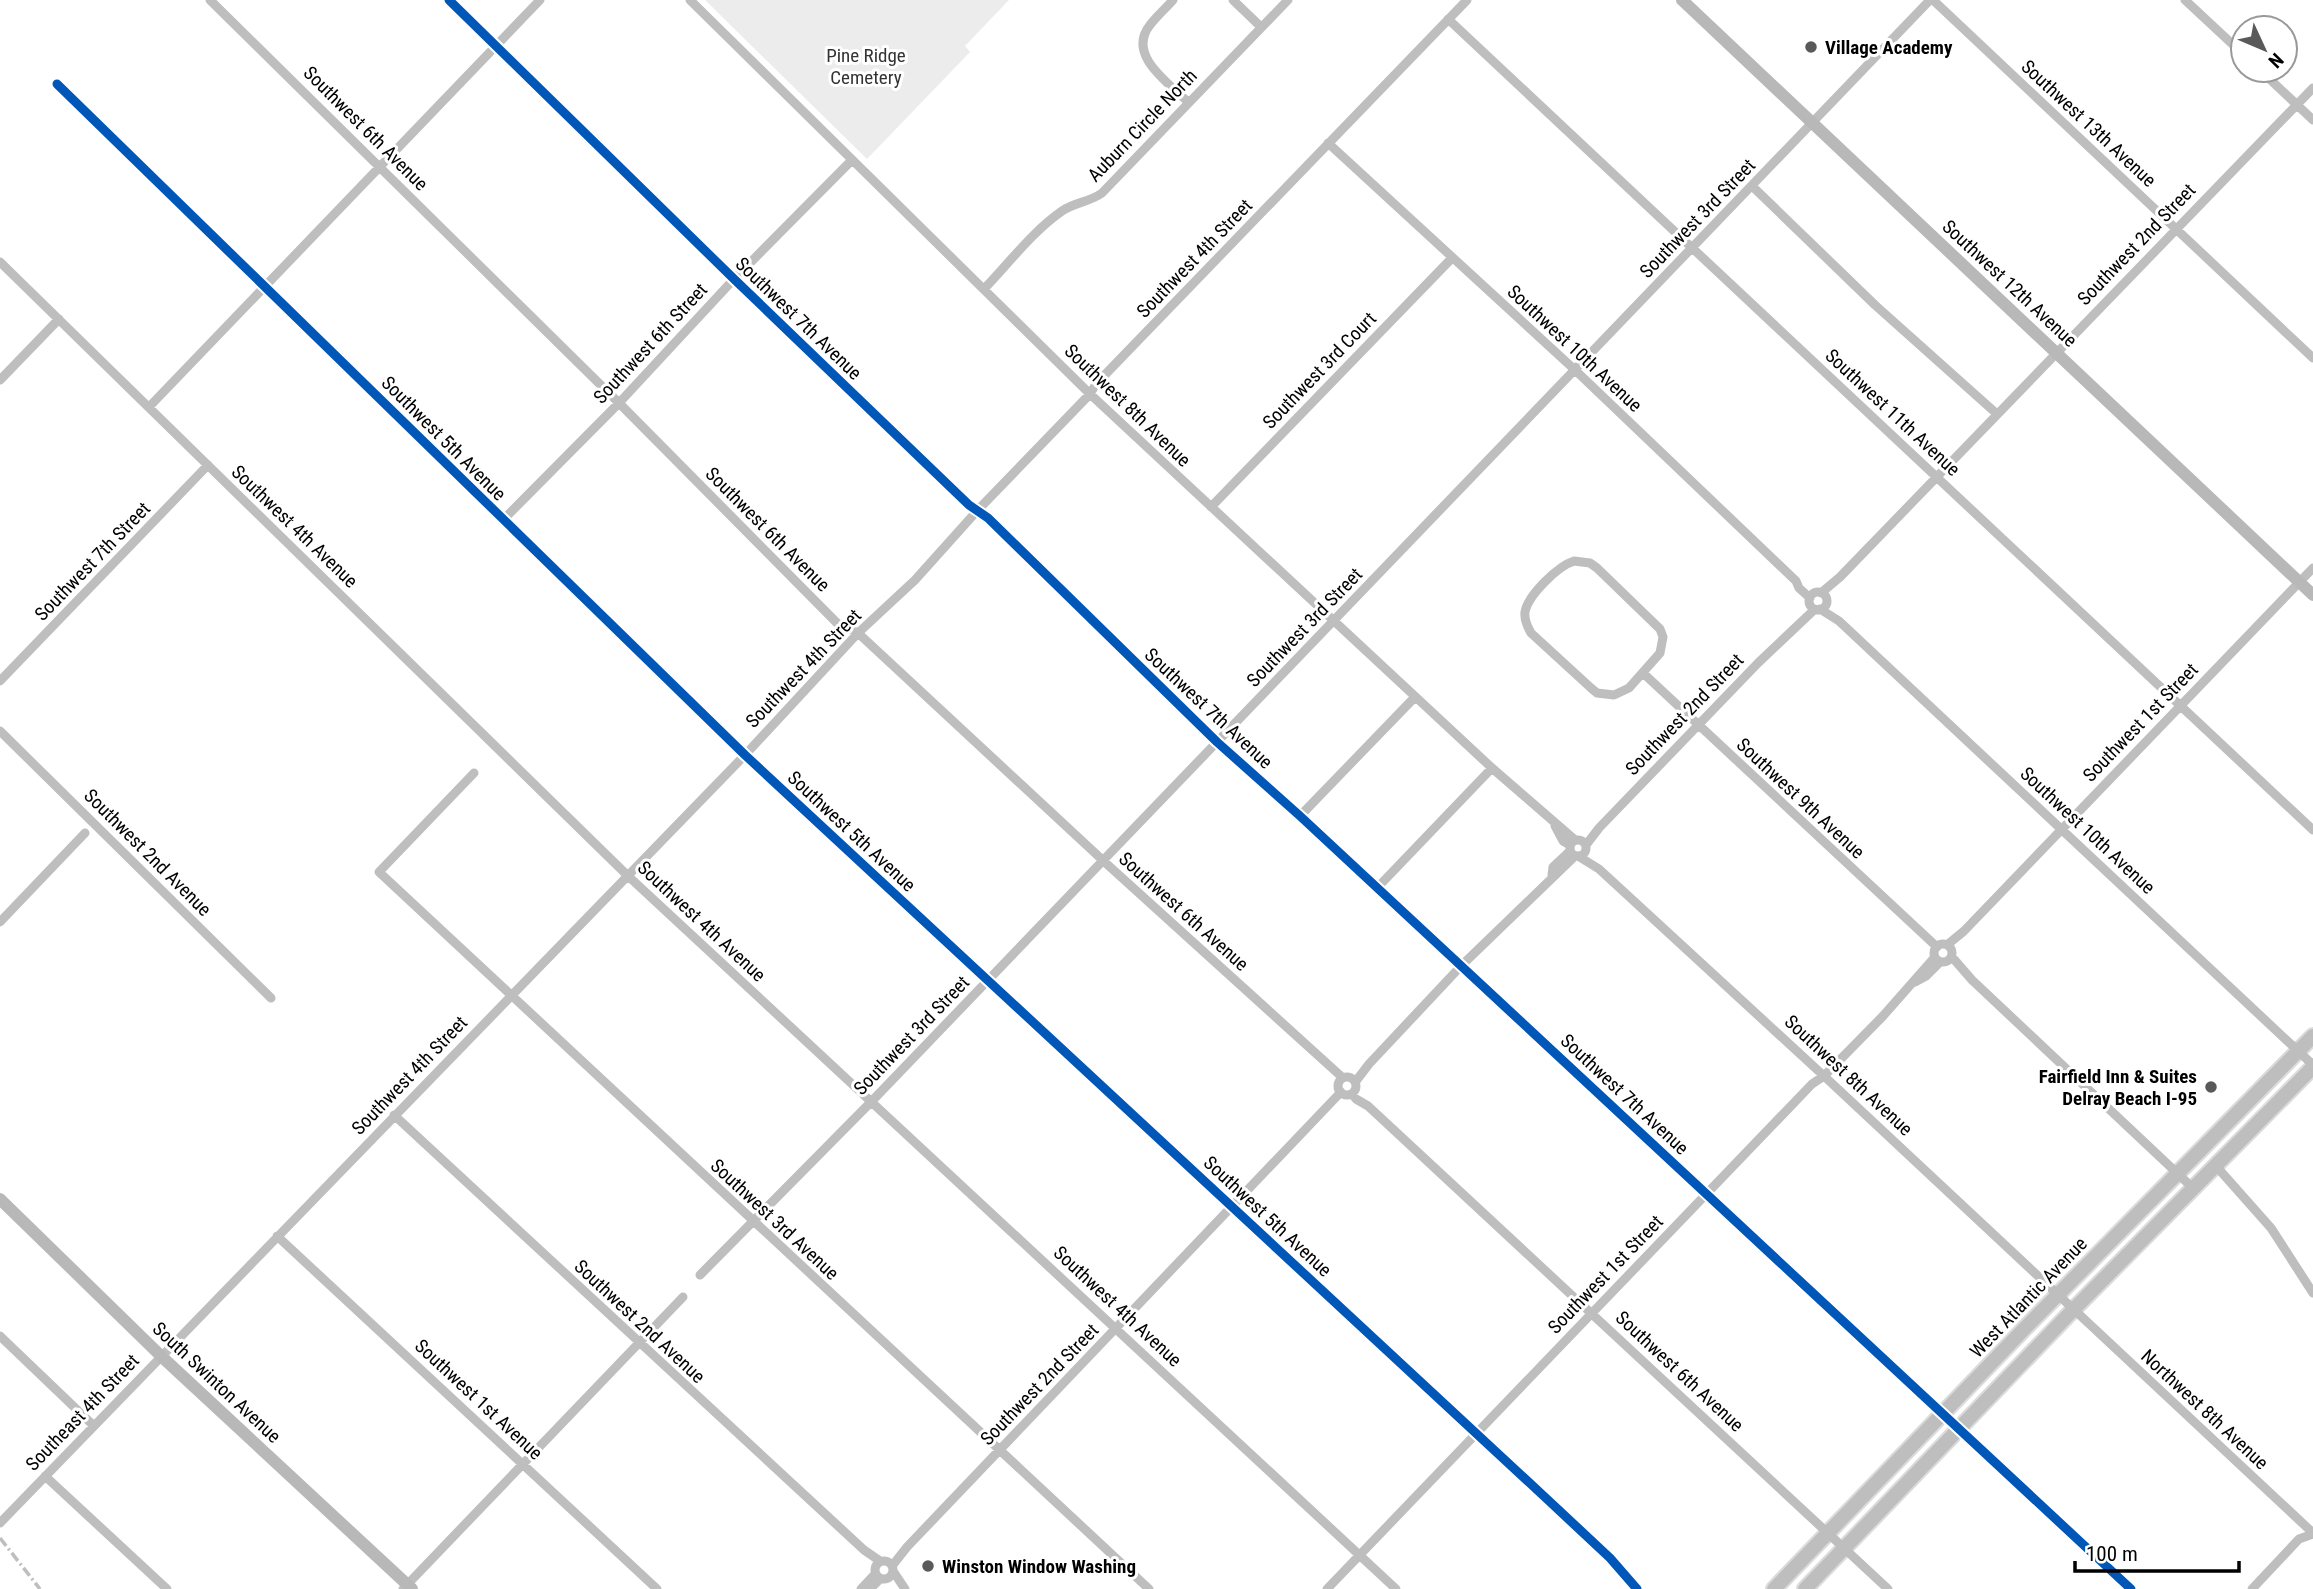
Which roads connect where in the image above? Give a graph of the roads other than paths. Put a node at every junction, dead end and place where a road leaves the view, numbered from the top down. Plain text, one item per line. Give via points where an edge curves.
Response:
1 (210, 0) edge
2 (449, 0) edge
3 (540, 0) edge
4 (690, 0) edge
5 (1173, 0) edge
6 (1233, 0) edge
7 (1287, 0) edge
8 (1466, 0) edge
9 (1682, 0) edge
10 (1932, 0) edge
11 (2186, 0) edge
12 (1448, 19) junction
13 (1261, 27) junction
14 (2229, 41) edge
15 (496, 46) junction
16 (57, 84) dead end
17 (2275, 84) edge
18 (2313, 89) edge
19 (1188, 102) junction
20 (2297, 105) junction
21 (2313, 120) edge
22 (1812, 123) junction
23 (1328, 144) junction
24 (852, 160) junction
25 (380, 166) junction
26 (1752, 186) junction
27 (2175, 229) junction
28 (1694, 247) junction
29 (1452, 258) junction
30 (0, 262) edge
31 (734, 279) junction
32 (264, 286) junction
33 (984, 289) junction
34 (59, 319) junction
35 (2056, 353) junction
36 (2313, 358) edge
37 (1575, 370) junction
38 (0, 380) edge
39 (1090, 394) junction
40 (619, 403) junction
41 (149, 407) junction
42 (1997, 414) junction
43 (208, 466) junction
44 (1936, 477) junction
45 (1211, 507) junction
46 (976, 512) junction
47 (502, 521) junction
48 (2313, 568) edge
49 (2300, 582) junction
50 (2313, 595) edge
51 (1818, 601) junction
52 (1333, 621) junction
53 (858, 633) junction
54 (1643, 673) junction
55 (0, 681) edge
56 (1415, 697) junction
57 (2180, 706) junction
58 (1698, 725) junction
59 (0, 731) edge
60 (1217, 742) junction
61 (745, 755) junction
62 (1492, 768) junction
63 (474, 773) dead end
64 (1300, 816) junction
65 (2061, 830) junction
66 (2313, 830) edge
67 (85, 833) dead end
68 (1578, 848) junction
69 (1103, 860) junction
70 (627, 875) junction
71 (1377, 888) junction
72 (0, 922) edge
73 (1944, 954) junction
74 (1461, 966) junction
75 (988, 979) junction
76 (510, 995) junction
77 (271, 998) dead end
78 (2313, 1036) edge
79 (2298, 1051) junction
80 (2313, 1066) edge
81 (1824, 1076) junction
82 (1348, 1086) junction
83 (871, 1102) junction
84 (394, 1115) junction
85 (2216, 1166) junction
86 (2177, 1173) junction
87 (2194, 1189) junction
88 (1706, 1193) junction
89 (0, 1199) edge
90 (1233, 1208) junction
91 (754, 1223) junction
92 (277, 1236) junction
93 (700, 1275) dead end
94 (2313, 1293) edge
95 (2058, 1295) junction
96 (683, 1297) dead end
97 (2073, 1310) junction
98 (1592, 1313) junction
99 (1116, 1328) junction
100 (0, 1336) edge
101 (639, 1344) junction
102 (161, 1356) junction
103 (1943, 1413) junction
104 (93, 1426) junction
105 (1959, 1429) junction
106 (1477, 1434) junction
107 (999, 1451) junction
108 (523, 1464) junction
109 (45, 1476) junction
110 (0, 1523) edge
111 (1828, 1533) junction
112 (2313, 1533) edge
113 (1844, 1548) junction
114 (1359, 1555) junction
115 (884, 1570) junction
116 (407, 1588) edge
117 (167, 1589) edge
118 (657, 1589) edge
119 (861, 1589) edge
120 (870, 1589) edge
121 (903, 1589) edge
122 (1149, 1589) edge
123 (1327, 1589) edge
124 (1395, 1589) edge
125 (1637, 1589) edge
126 (1774, 1589) edge
127 (1805, 1589) edge
128 (1888, 1589) edge
129 (2131, 1589) edge
130 (2252, 1589) edge

1 - 25 street, Southwest 6th Avenue
2 - 15 street, Southwest 7th Avenue
3 - 15 street
4 - 24 street, Southwest 8th Avenue
5 - 19 street via 1149,26 1143,49 1149,64
6 - 13 street
7 - 13 street, Auburn Circle North
8 - 12 street, Southwest 4th Street
9 - 22 street, Southwest 12th Avenue
10 - 22 street, Southwest 3rd Street
10 - 27 street, Southwest 13th Avenue
11 - 14 street
12 - 23 street, Southwest 4th Street
12 - 28 street, Southwest 11th Avenue
13 - 19 street, Auburn Circle North
15 - 25 street
15 - 31 street, Southwest 7th Avenue
16 - 32 street, Southwest 5th Avenue
17 - 20 street
18 - 20 street, Southwest 2nd Street
19 - 33 street, Auburn Circle North via 1102,193 1050,220
20 - 21 street
20 - 27 street, Southwest 2nd Street
22 - 26 street, Southwest 3rd Street
22 - 35 street, Southwest 12th Avenue
23 - 29 street, Southwest 10th Avenue
23 - 39 street, Southwest 4th Street
24 - 31 street, Southwest 6th Street
24 - 33 street, Southwest 8th Avenue
25 - 32 street
25 - 40 street, Southwest 6th Avenue
26 - 28 street, Southwest 3rd Street
26 - 42 street
27 - 35 street, Southwest 2nd Street
27 - 36 street, Southwest 13th Avenue
28 - 37 street, Southwest 3rd Street
28 - 44 street, Southwest 11th Avenue
29 - 37 street, Southwest 10th Avenue
29 - 45 street, Southwest 3rd Court
30 - 34 street, Southwest 4th Avenue
31 - 40 street, Southwest 6th Street
31 - 46 street, Southwest 7th Avenue
32 - 41 street
32 - 47 street, Southwest 5th Avenue
33 - 39 street, Southwest 8th Avenue
34 - 38 street
34 - 41 street, Southwest 4th Avenue
35 - 42 street, Southwest 2nd Street
35 - 49 street, Southwest 12th Avenue
37 - 51 street, Southwest 10th Avenue
37 - 52 street, Southwest 3rd Street
39 - 45 street, Southwest 8th Avenue
39 - 46 street, Southwest 4th Street
40 - 47 street, Southwest 6th Street
40 - 53 street, Southwest 6th Avenue via 837,623
41 - 43 street, Southwest 4th Avenue
42 - 44 street, Southwest 2nd Street
43 - 55 street, Southwest 7th Street
43 - 70 street, Southwest 4th Avenue
44 - 51 street, Southwest 2nd Street
44 - 57 street, Southwest 11th Avenue
45 - 52 street, Southwest 8th Avenue
46 - 53 street, Southwest 4th Street via 915,580
46 - 60 street, Southwest 7th Avenue via 988,518
47 - 61 street, Southwest 5th Avenue
48 - 49 street, Southwest 1st Street
49 - 50 street, Southwest 12th Avenue
49 - 57 street, Southwest 1st Street
51 - 58 street, Southwest 2nd Street
51 - 65 street, Southwest 10th Avenue
52 - 56 street, Southwest 8th Avenue
52 - 60 street, Southwest 3rd Street
53 - 61 street, Southwest 4th Street
53 - 69 street, Southwest 6th Avenue
54 - 54 street via 1614,695 1597,693 1531,633 1525,609 1532,596 1566,563 1582,561 1597,568 1660,629 1660,653
54 - 58 street, Southwest 9th Avenue
56 - 62 street, Southwest 8th Avenue
56 - 64 street
57 - 65 street, Southwest 1st Street
57 - 66 street, Southwest 11th Avenue
58 - 68 street, Southwest 2nd Street
58 - 73 street, Southwest 9th Avenue
59 - 77 street, Southwest 2nd Avenue
60 - 64 street, Southwest 7th Avenue
60 - 69 street, Southwest 3rd Street
61 - 70 street, Southwest 4th Street
61 - 75 street, Southwest 5th Avenue
62 - 68 street, Southwest 8th Avenue via 1554,824 1563,841
62 - 71 street
63 - 76 street, Southwest 3rd Avenue via 379,872
64 - 71 street, Southwest 7th Avenue
65 - 73 street, Southwest 1st Street
65 - 79 street, Southwest 10th Avenue
67 - 72 street
68 - 74 street, Southwest 2nd Street via 1553,867 1552,877
68 - 81 street, Southwest 8th Avenue
69 - 75 street, Southwest 3rd Street
69 - 82 street, Southwest 6th Avenue
70 - 76 street, Southwest 4th Street
70 - 83 street, Southwest 4th Avenue
71 - 74 street, Southwest 7th Avenue
73 - 81 street, Southwest 1st Street
73 - 86 street, Southwest 9th Avenue
74 - 82 street, Southwest 2nd Street
74 - 88 street, Southwest 7th Avenue
75 - 83 street, Southwest 3rd Street
75 - 90 street, Southwest 5th Avenue
76 - 84 street, Southwest 4th Street
76 - 91 street, Southwest 3rd Avenue
78 - 79 main road, West Atlantic Avenue
79 - 80 street, Southwest 10th Avenue
79 - 86 main road, West Atlantic Avenue
80 - 85 main road
81 - 88 street, Southwest 1st Street
81 - 95 street, Southwest 8th Avenue
82 - 90 street, Southwest 2nd Street
82 - 98 street, Southwest 6th Avenue
83 - 91 street, Southwest 3rd Street
83 - 99 street, Southwest 4th Avenue
84 - 92 street, Southwest 4th Street
84 - 101 street, Southwest 2nd Avenue
85 - 87 main road
85 - 94 street via 2271,1228
86 - 87 street, Southwest 9th Avenue
86 - 95 main road, West Atlantic Avenue
87 - 97 main road
88 - 98 street, Southwest 1st Street
88 - 103 street, Southwest 7th Avenue
89 - 102 street, South Swinton Avenue
90 - 99 street, Southwest 2nd Street
90 - 106 street, Southwest 5th Avenue
91 - 93 street, Southwest 3rd Street
91 - 107 street, Southwest 3rd Avenue
92 - 102 street, Southwest 4th Street
92 - 108 street, Southwest 1st Avenue
95 - 97 street, Southwest 8th Avenue
95 - 103 main road, West Atlantic Avenue
96 - 101 street
97 - 105 main road
97 - 112 street, Northwest 8th Avenue
98 - 106 street, Southwest 1st Street
98 - 111 street, Southwest 6th Avenue
99 - 107 street, Southwest 2nd Street
99 - 114 street, Southwest 4th Avenue
100 - 104 street
101 - 108 street
101 - 115 street, Southwest 2nd Avenue
102 - 104 street, Southeast 4th Street
102 - 116 street, South Swinton Avenue
103 - 105 street, Southwest 7th Avenue
103 - 111 main road, West Atlantic Avenue
104 - 109 street, Southeast 4th Street
105 - 113 main road
105 - 129 street, Southwest 7th Avenue
106 - 114 street, Southwest 1st Street
106 - 125 street, Southwest 5th Avenue
107 - 115 street, Southwest 2nd Street
107 - 122 street, Southwest 3rd Avenue
108 - 116 street
108 - 118 street, Southwest 1st Avenue
109 - 110 street, Southeast 4th Street
109 - 117 street
111 - 113 street, Southwest 6th Avenue
111 - 126 main road, West Atlantic Avenue
112 - 130 street via 2299,1539
113 - 127 main road
113 - 128 street, Southwest 6th Avenue
114 - 123 street, Southwest 1st Street
114 - 124 street, Southwest 4th Avenue
115 - 119 street, Southwest 2nd Street
115 - 120 street, Southwest 2nd Street
115 - 121 street, Southwest 2nd Avenue

